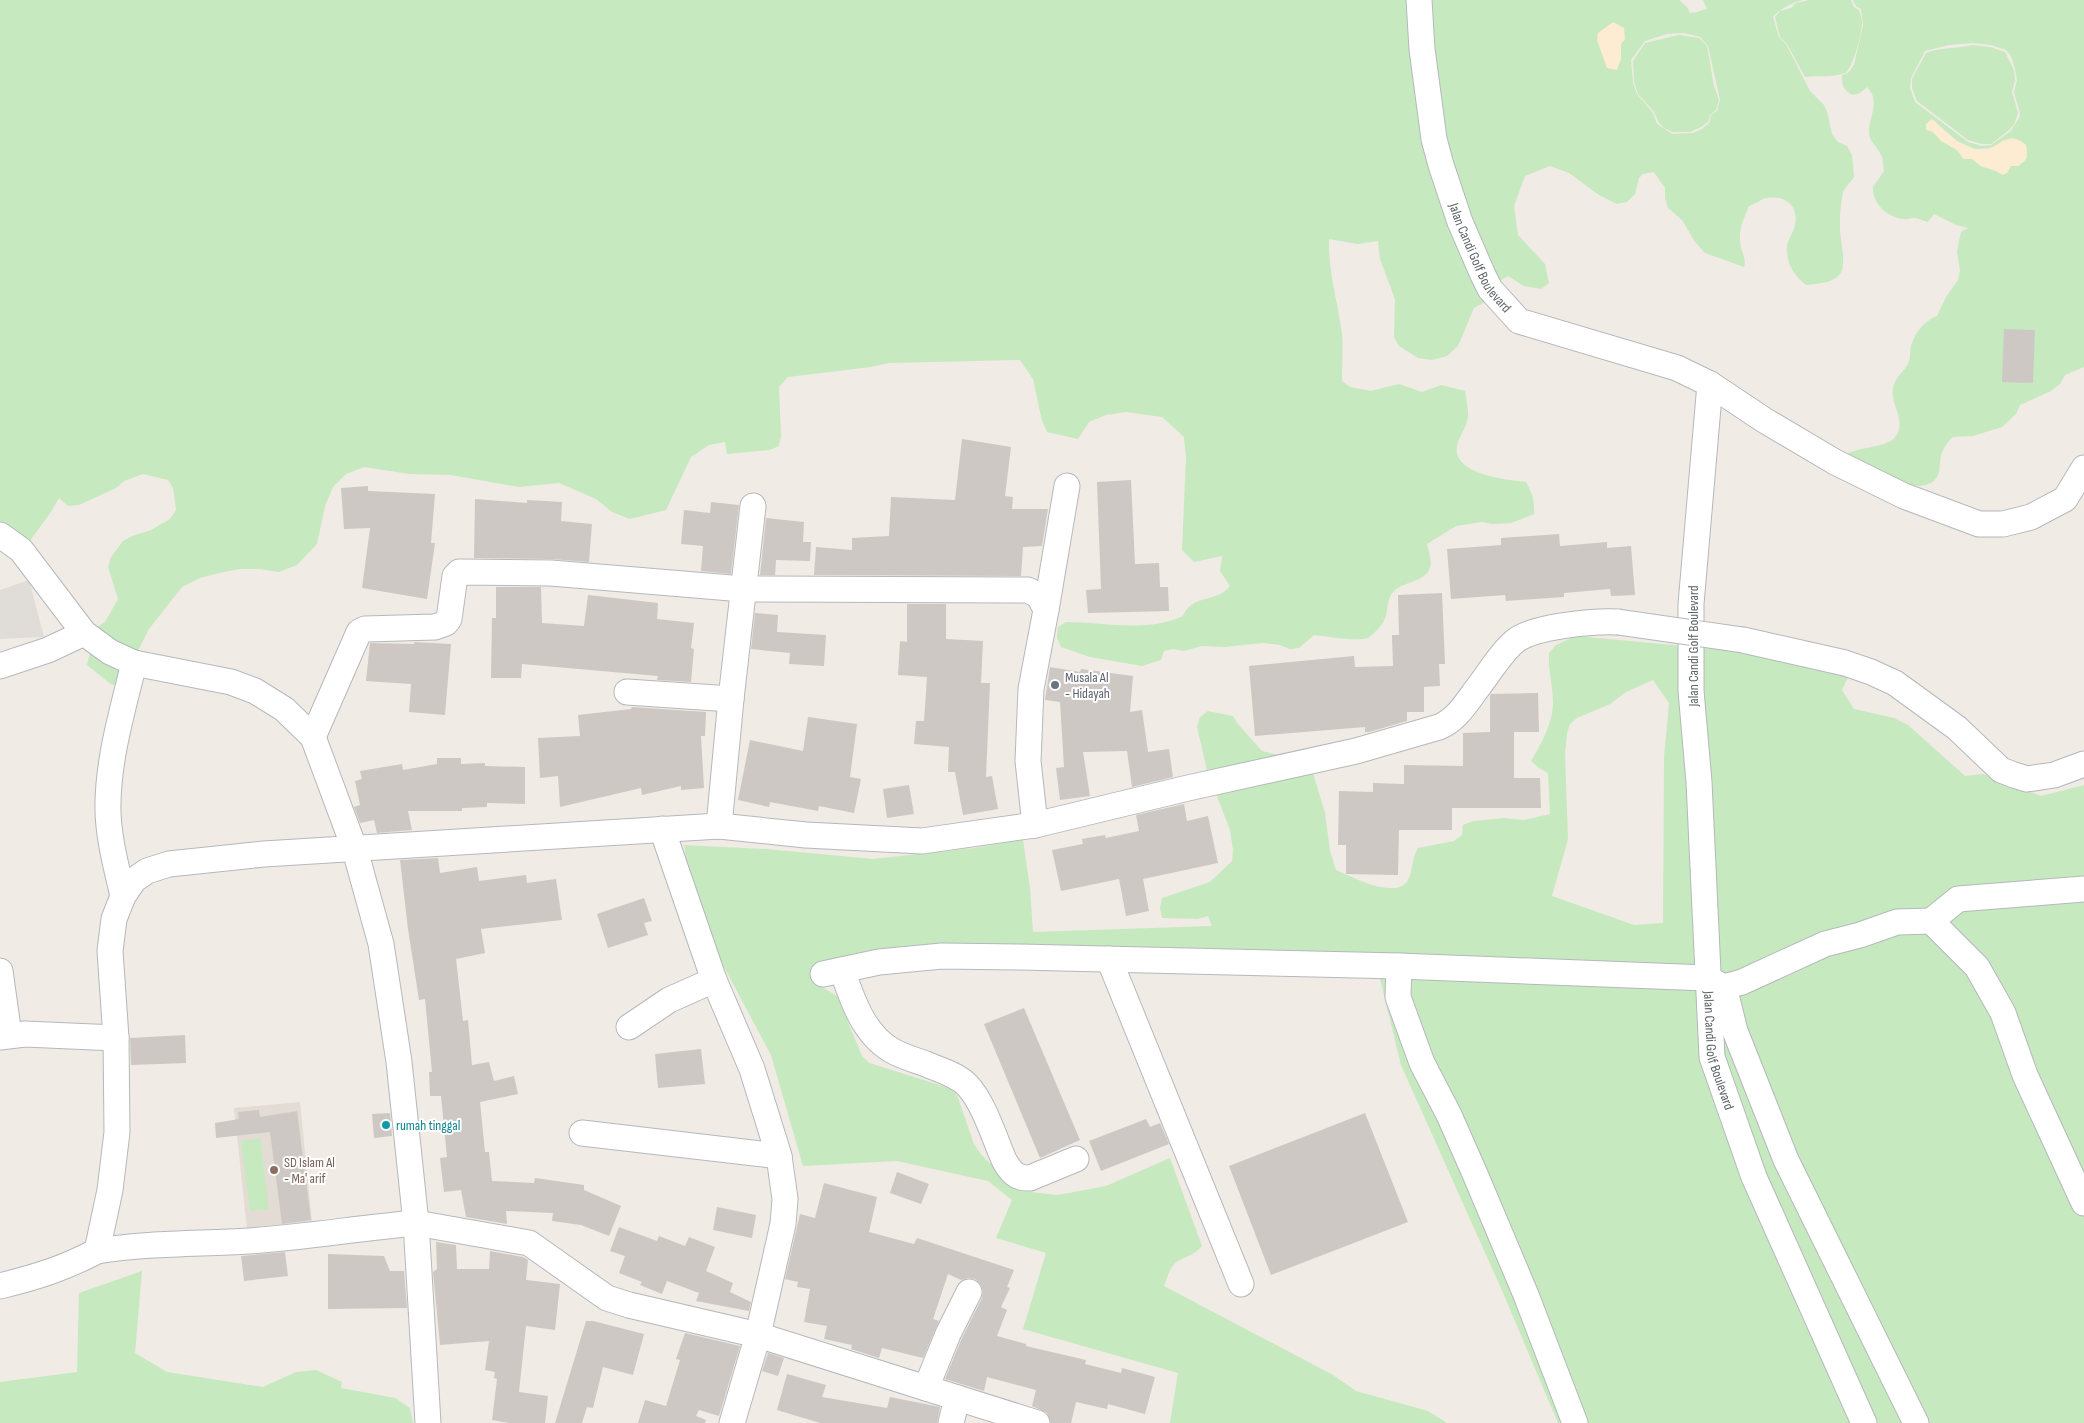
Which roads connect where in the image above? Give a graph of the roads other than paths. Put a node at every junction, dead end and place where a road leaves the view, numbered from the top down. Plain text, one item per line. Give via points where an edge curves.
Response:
1 (1420, 0) edge
2 (1710, 384) junction
3 (2084, 468) edge
4 (1067, 486) dead end
5 (753, 506) dead end
6 (0, 535) edge
7 (743, 589) junction
8 (1046, 610) junction
9 (84, 633) junction
10 (134, 663) junction
11 (0, 666) edge
12 (627, 692) dead end
13 (730, 699) junction
14 (313, 737) junction
15 (2084, 764) edge
16 (1034, 825) junction
17 (719, 826) junction
18 (662, 829) junction
19 (354, 850) junction
20 (2084, 889) edge
21 (123, 896) junction
22 (1931, 921) junction
23 (1109, 959) junction
24 (1399, 966) junction
25 (0, 971) edge
26 (714, 980) junction
27 (1716, 983) junction
28 (630, 1027) dead end
29 (4, 1036) edge
30 (116, 1038) junction
31 (582, 1132) dead end
32 (779, 1156) junction
33 (1076, 1159) dead end
34 (2084, 1203) edge
35 (416, 1223) junction
36 (97, 1251) junction
37 (1241, 1284) dead end
38 (0, 1286) edge
39 (969, 1292) dead end
40 (758, 1335) junction
41 (926, 1388) junction
42 (957, 1398) junction
43 (428, 1423) edge
44 (732, 1423) edge
45 (951, 1423) edge
46 (1037, 1423) edge
47 (1575, 1423) edge
48 (1864, 1423) edge
49 (1916, 1423) edge

1 - 2 street, Jalan Candi Golf Boulevard via 1422,49 1434,139 1460,222 1490,289 1518,321 1677,368
2 - 3 street via 1835,462 1904,496 1979,524 2003,524 2031,517 2065,500
2 - 27 street, Jalan Candi Golf Boulevard via 1691,604 1690,691
4 - 8 street
5 - 7 street
6 - 9 street via 21,550
7 - 8 street via 1028,590 1039,596
7 - 13 street
7 - 14 street via 551,573 459,572 455,576 446,623 435,627 365,629 359,632
8 - 16 street via 1031,689 1028,761
9 - 10 street via 110,652
9 - 11 street via 48,650
10 - 14 street via 231,682 255,691 284,709
10 - 21 street via 111,762 108,804
12 - 13 street
13 - 17 street
14 - 19 street
15 - 16 street, bridge via 2054,775 2027,778 2014,775 2001,770 1957,728 1895,683 1871,672 1743,640 1598,622 1523,635 1513,642 1458,714 1439,727 1356,751
16 - 17 street via 922,841 806,835
17 - 18 street
18 - 19 street
18 - 26 street
19 - 21 street via 264,854 169,864 147,871 134,880
19 - 35 street via 381,944 399,1062
20 - 22 street via 1958,899
21 - 30 street via 114,919 110,951
22 - 27 street via 1898,922 1825,944 1742,982
22 - 34 street via 1977,967 2003,1013 2024,1075
23 - 24 street
23 - 33 street via 942,956 879,962 832,972 877,1038 890,1050 948,1073 965,1083 975,1094 1006,1164 1016,1176 1030,1178
23 - 37 street
24 - 27 street
24 - 47 street via 1398,997 1422,1063 1479,1183
25 - 29 street
26 - 28 street via 668,1000
26 - 32 street via 752,1069
27 - 48 street, Jalan Candi Golf Boulevard via 1712,1057 1754,1177
27 - 49 street via 1786,1160
29 - 30 street
30 - 36 street via 117,1132 110,1190
31 - 32 street
32 - 40 street via 785,1199 783,1224
35 - 36 street via 249,1241 129,1246
35 - 40 street via 529,1243 607,1298
35 - 43 street
36 - 38 street via 40,1277
39 - 41 street
40 - 41 street
40 - 44 street
41 - 42 street
42 - 45 street
42 - 46 street

